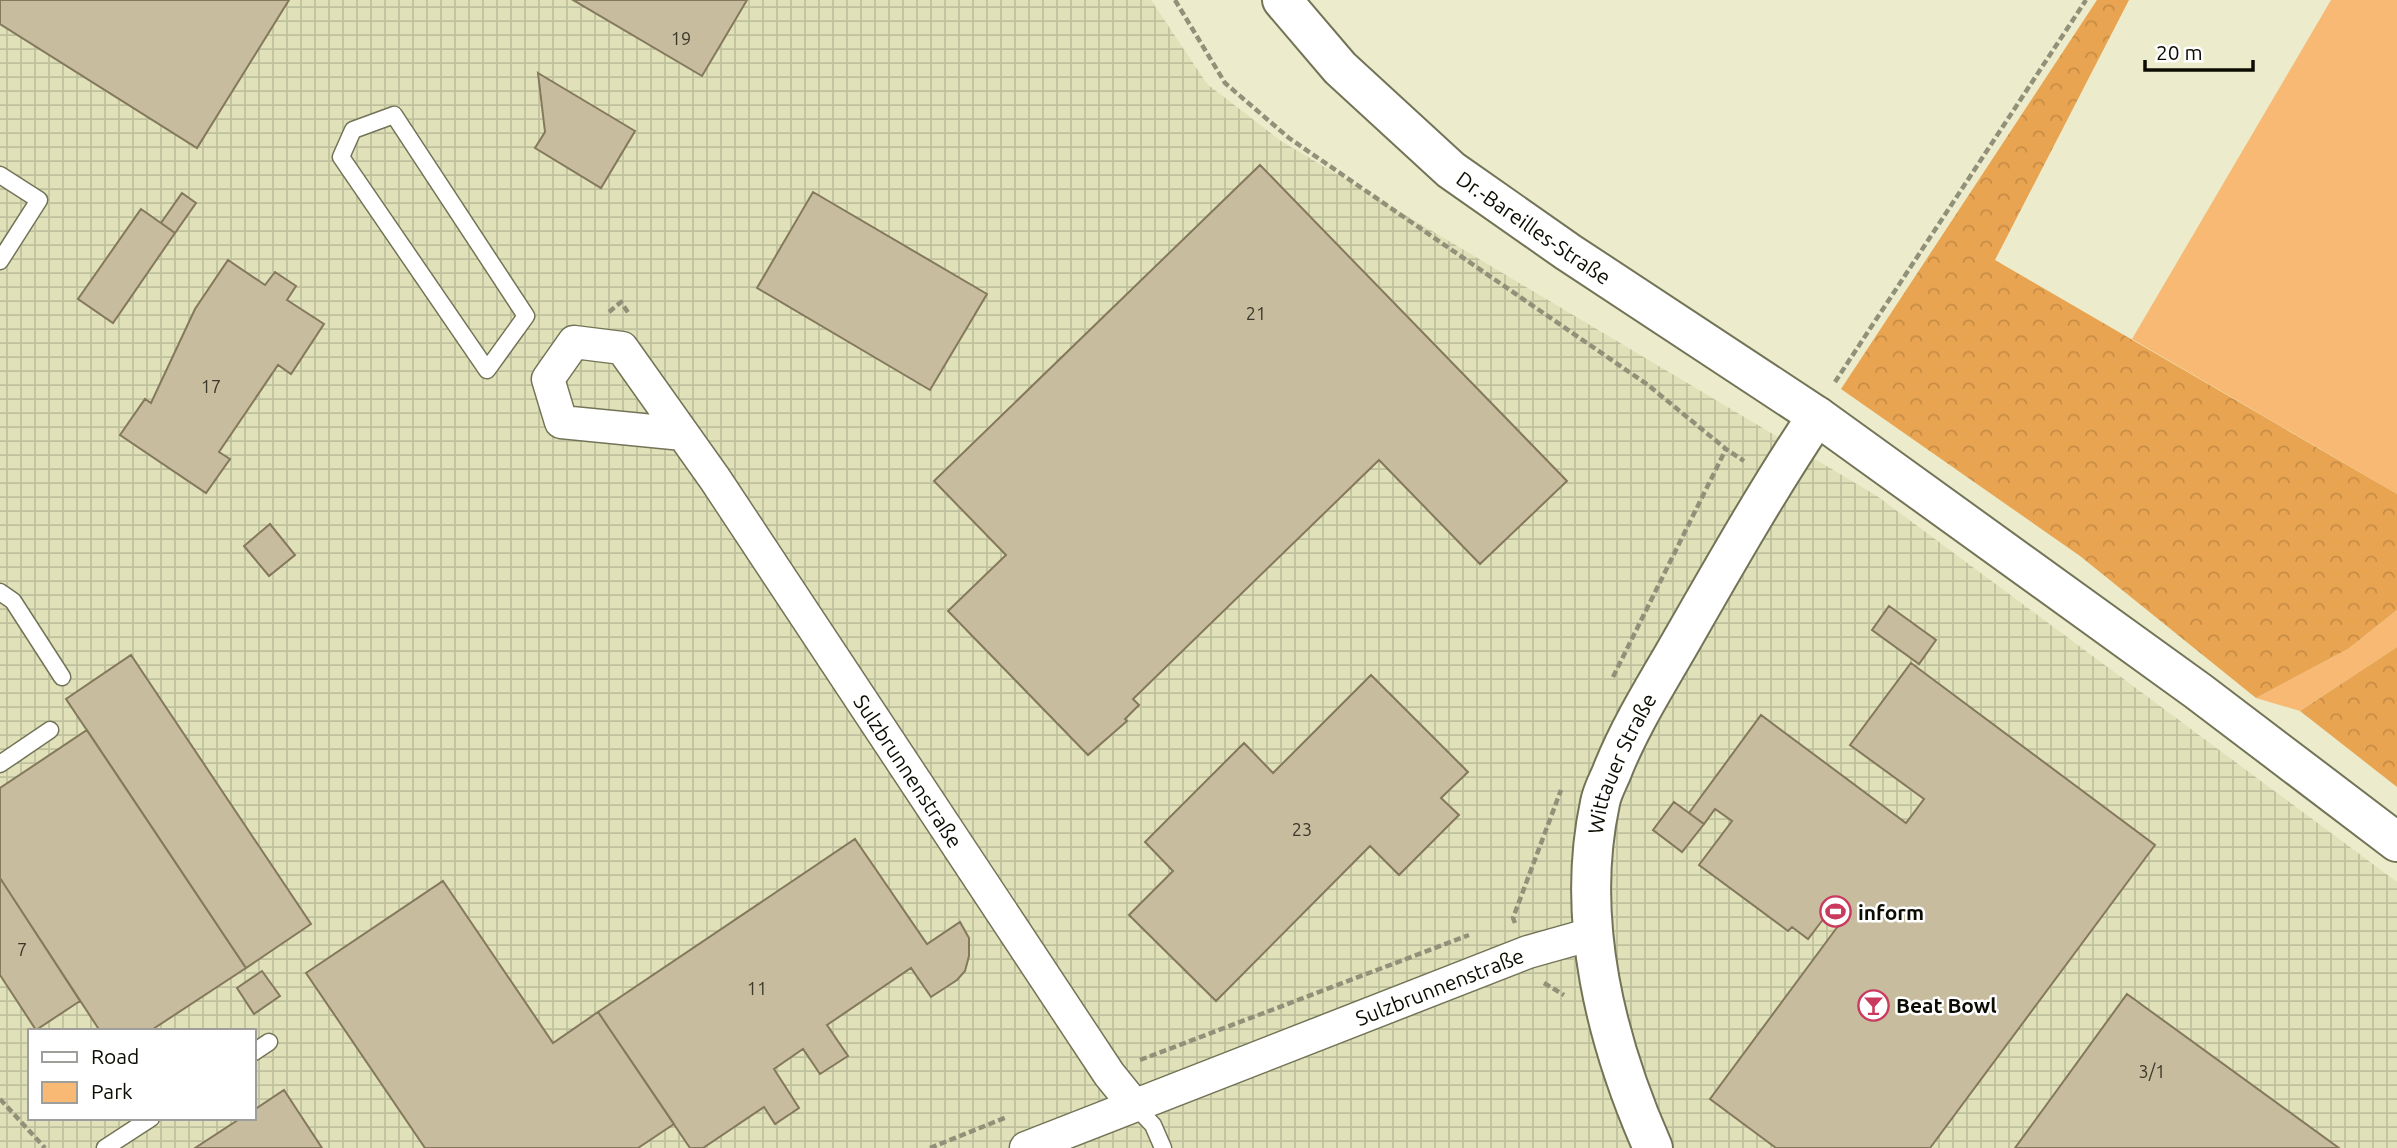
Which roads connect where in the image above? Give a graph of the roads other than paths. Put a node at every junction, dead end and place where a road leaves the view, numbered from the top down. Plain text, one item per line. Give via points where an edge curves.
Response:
1 (1282, 0) edge
2 (0, 175) edge
3 (0, 261) edge
4 (487, 370) joint
5 (1817, 416) junction
6 (683, 434) dead end
7 (0, 592) edge
8 (62, 677) dead end
9 (50, 730) dead end
10 (0, 764) edge
11 (2397, 842) edge
12 (1592, 934) junction
13 (270, 1042) dead end
14 (256, 1051) edge
15 (1134, 1105) junction
16 (148, 1120) edge
17 (105, 1148) edge
18 (1026, 1148) edge
19 (1163, 1148) edge
20 (1653, 1148) edge

1 - 5 main road, Dr.-Bareilles-Straße via 1340,68 1451,170
2 - 3 lane via 39,200
4 - 4 lane via 526,316 394,115 352,130 341,157
5 - 11 main road, Dr.-Bareilles-Straße via 2198,691
5 - 12 main road, Wittauer Straße via 1774,480 1629,730 1600,800 1590,867
6 - 15 street, Sulzbrunnenstraße
7 - 8 lane via 13,601
9 - 10 lane
12 - 15 street, Sulzbrunnenstraße via 1528,953
12 - 20 main road, Wittauer Straße via 1605,1012
13 - 14 lane
15 - 18 street, Sulzbrunnenstraße
15 - 19 lane via 1153,1125
16 - 17 lane

